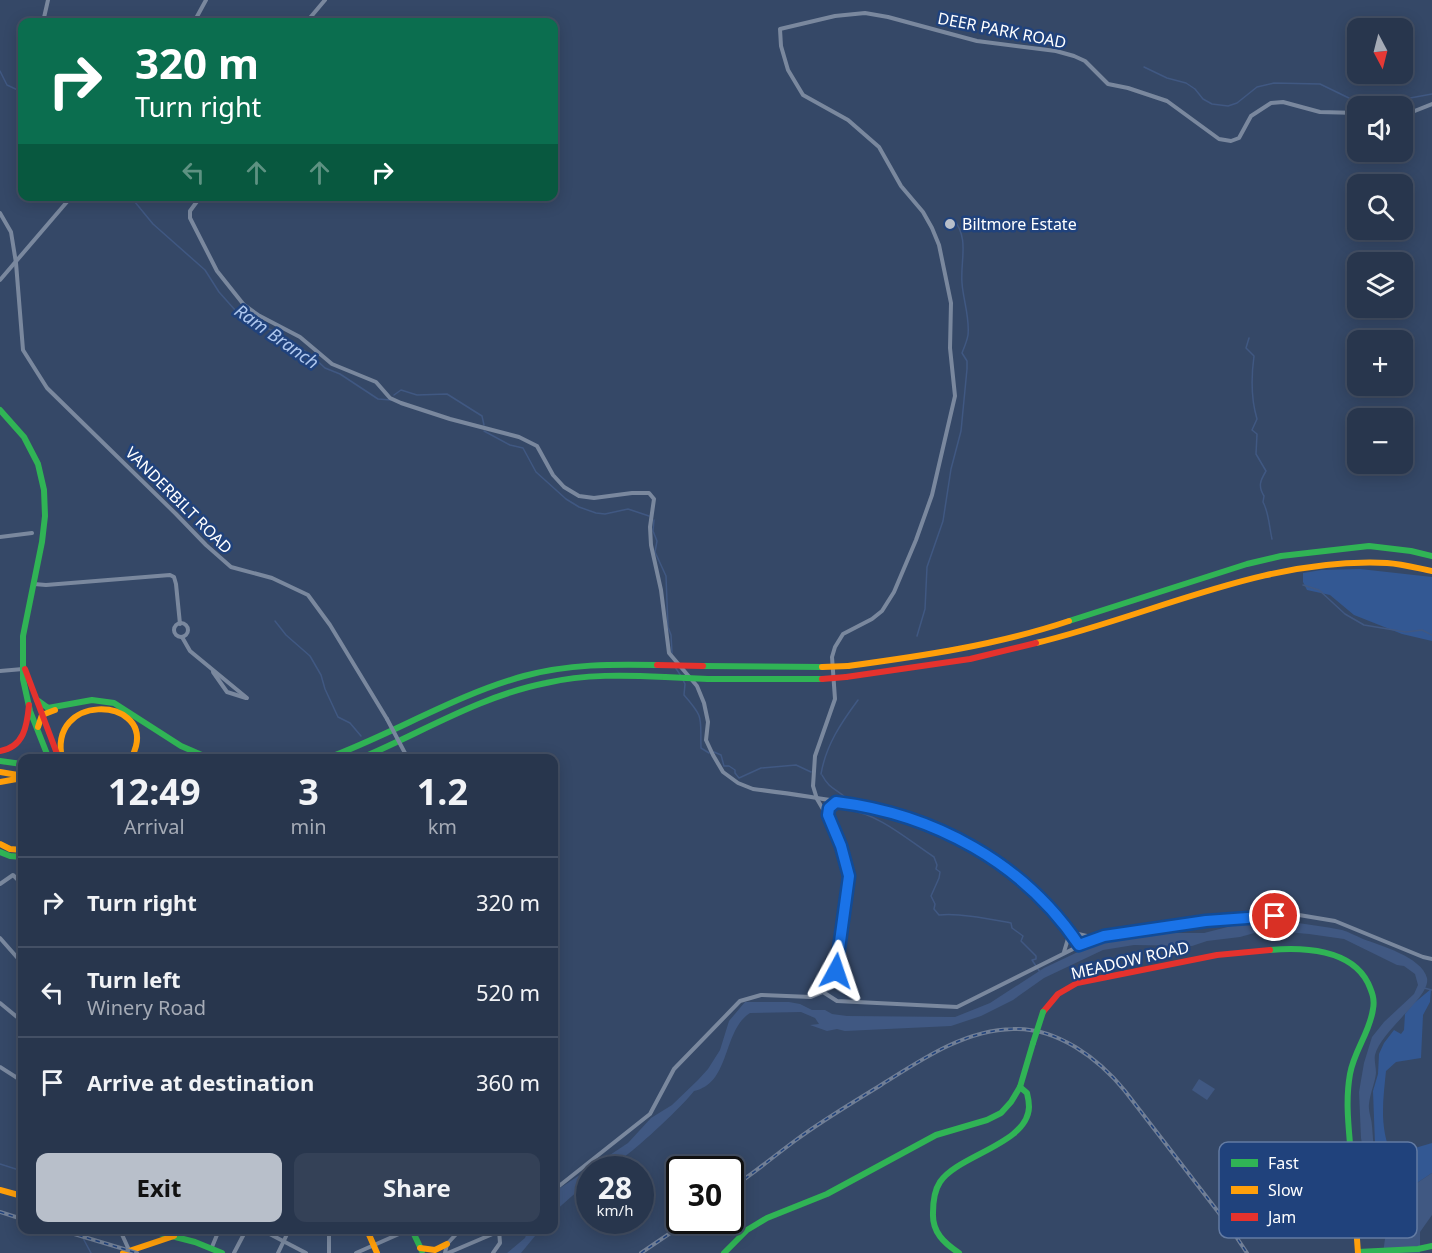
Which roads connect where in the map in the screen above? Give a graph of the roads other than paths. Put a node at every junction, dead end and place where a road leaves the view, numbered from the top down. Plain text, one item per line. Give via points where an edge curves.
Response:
1 (48, 0) edge
2 (206, 0) edge
3 (326, 0) edge
4 (45, 18) edge
5 (196, 18) edge
6 (310, 18) edge
7 (1432, 104) edge
8 (1347, 112) edge
9 (1413, 112) edge
10 (68, 201) edge
11 (197, 201) edge
12 (0, 213) edge
13 (16, 263) junction
14 (0, 280) edge
15 (0, 410) edge
16 (32, 533) dead end
17 (0, 537) edge
18 (1432, 556) edge
19 (1432, 571) edge
20 (34, 584) junction
21 (180, 624) junction
22 (182, 637) junction
23 (24, 669) junction
24 (211, 669) junction
25 (0, 670) edge
26 (37, 700) junction
27 (68, 704) junction
28 (29, 705) junction
29 (42, 715) junction
30 (38, 728) junction
31 (396, 743) junction
32 (0, 751) edge
33 (48, 754) edge
34 (58, 754) edge
35 (60, 754) edge
36 (133, 754) edge
37 (199, 754) edge
38 (339, 754) edge
39 (371, 754) edge
40 (380, 754) edge
41 (405, 754) edge
42 (0, 761) edge
43 (18, 763) edge
44 (0, 772) edge
45 (18, 776) edge
46 (18, 778) edge
47 (0, 782) edge
48 (817, 799) junction
49 (836, 802) junction
50 (828, 815) junction
51 (0, 844) edge
52 (18, 850) edge
53 (0, 852) edge
54 (18, 856) edge
55 (18, 880) edge
56 (0, 884) edge
57 (1071, 932) junction
58 (0, 938) edge
59 (1095, 938) junction
60 (1079, 945) junction
61 (1064, 953) junction
62 (18, 958) edge
63 (1432, 959) edge
64 (823, 992) junction
65 (0, 1003) edge
66 (18, 1017) edge
67 (0, 1067) edge
68 (18, 1078) edge
69 (1020, 1087) junction
70 (1350, 1142) edge
71 (558, 1187) edge
72 (0, 1190) edge
73 (18, 1195) edge
74 (121, 1234) edge
75 (166, 1234) edge
76 (217, 1234) edge
77 (244, 1234) edge
78 (269, 1234) edge
79 (287, 1234) edge
80 (329, 1234) edge
81 (369, 1234) edge
82 (401, 1234) edge
83 (412, 1234) edge
84 (456, 1234) edge
85 (491, 1234) edge
86 (500, 1234) edge
87 (175, 1236) junction
88 (1357, 1238) edge
89 (1358, 1238) edge
90 (284, 1242) junction
91 (447, 1244) junction
92 (374, 1246) junction
93 (1432, 1246) edge
94 (212, 1247) junction
95 (422, 1250) edge
96 (1372, 1251) junction
97 (126, 1252) edge
98 (222, 1253) edge
99 (234, 1253) edge
100 (278, 1253) edge
101 (306, 1253) edge
102 (329, 1253) edge
103 (356, 1253) edge
104 (377, 1253) edge
105 (446, 1253) edge
106 (493, 1253) edge
107 (724, 1253) edge
108 (959, 1253) edge
109 (1358, 1253) edge

1 - 4 street
2 - 5 street
3 - 6 street
7 - 9 street
8 - 48 street, DEER PARK ROAD via 1271,103 1251,116 1239,138 1231,141 1214,135 1167,101 1108,84 1085,62 1056,51 977,41 865,13 780,29 788,70 803,95 848,120 879,147 901,186 923,212 939,245 951,303 950,348 956,396 932,495 888,602 872,619 843,634 835,647 835,699 815,756 813,786
10 - 13 street
11 - 48 street via 190,218 217,271 244,305 300,337 332,364 376,382 390,398 401,403 519,437 537,446 553,475 579,496 649,493 654,499 651,545 669,653 697,686 708,723 706,740 713,755 723,772 738,783
12 - 13 street, VANDERBILT ROAD via 11,232
13 - 14 street
13 - 41 street, VANDERBILT ROAD, bridge via 23,350 47,388 231,567 272,578 308,595 387,718
15 - 20 main road via 30,447 45,491 46,518
16 - 17 street
18 - 38 main road, bridge via 1369,546 1281,556 995,641 848,666 587,665 528,675 490,687
19 - 31 main road, bridge via 1389,563 1345,563 1263,575 1050,640 970,659 846,677 588,676 528,687 490,700
20 - 21 street via 170,574 176,584
20 - 23 main road via 24,630
21 - 22 street via 187,629
21 - 22 street via 174,630
22 - 24 street via 187,647
23 - 25 street
23 - 26 main road
23 - 28 main road via 22,679
24 - 24 street via 227,692 247,698 222,676
26 - 27 main road via 48,708
26 - 29 main road
27 - 29 main road
27 - 37 main road via 93,699 114,703
28 - 30 main road
28 - 32 main road via 23,735 12,748
29 - 30 main road
29 - 34 main road
30 - 33 main road
31 - 39 main road
31 - 40 main road
35 - 36 main road via 61,740 70,722 84,710 102,707 121,713 133,725 137,745
42 - 43 main road
44 - 45 main road
46 - 47 main road
48 - 49 street
48 - 50 street
49 - 50 street
49 - 57 street via 903,816 971,845 1019,877
50 - 64 street via 846,861 849,888 836,971
51 - 52 main road
53 - 54 main road
55 - 56 street via 13,875
57 - 59 street
57 - 60 street
57 - 61 street
58 - 62 street
59 - 60 street
59 - 63 street via 1206,921 1299,915 1335,921
60 - 61 street
61 - 64 street via 957,1007 837,1001
64 - 71 street via 811,997 761,995 740,1001 674,1069 650,1114
65 - 66 street
67 - 68 street
69 - 70 main road, MEADOW ROAD, bridge via 1043,1012 1058,994 1077,983 1244,950 1273,948 1332,955 1353,963 1367,979 1374,1000 1371,1020 1352,1064 1347,1097
69 - 107 main road, MEADOW ROAD via 1010,1104 992,1118 936,1136 827,1194 767,1218 747,1230
69 - 108 main road via 1029,1102 1017,1129 951,1171 936,1189 933,1227 940,1239
72 - 73 main road
74 - 97 street
75 - 87 main road
76 - 94 street
77 - 99 street
78 - 90 street
79 - 90 street
80 - 102 street
81 - 92 main road
82 - 92 street
83 - 95 main road
84 - 91 street
85 - 105 street
86 - 106 street via 500,1243
87 - 94 main road
87 - 97 main road
88 - 109 main road, MEADOW ROAD
89 - 96 main road
90 - 100 street
90 - 101 street
91 - 95 main road via 435,1251
91 - 105 street
92 - 103 street
92 - 104 main road
93 - 96 main road
94 - 98 main road
96 - 109 main road

